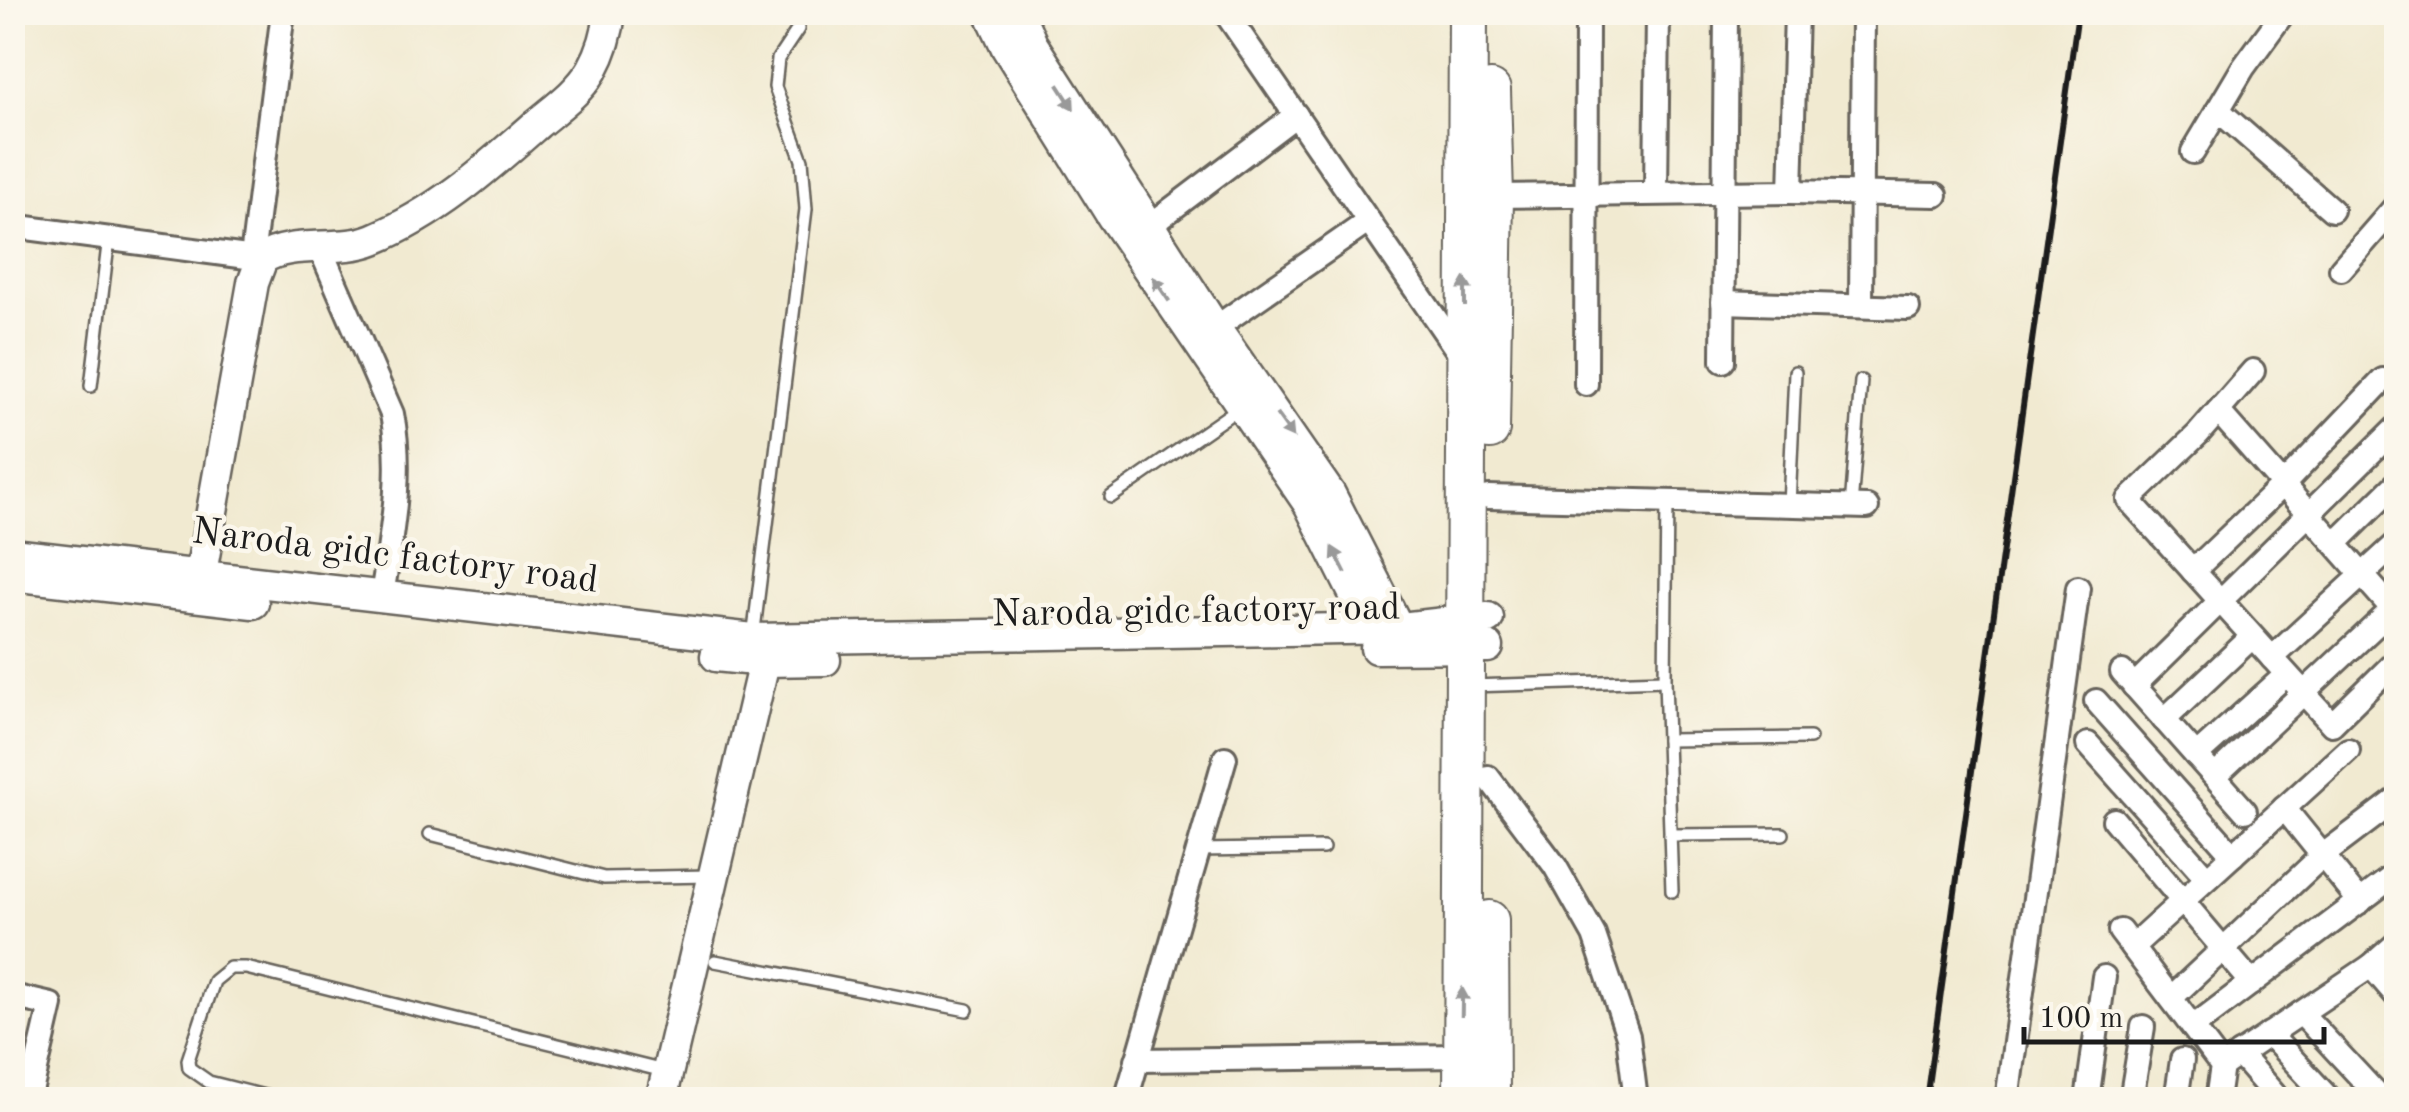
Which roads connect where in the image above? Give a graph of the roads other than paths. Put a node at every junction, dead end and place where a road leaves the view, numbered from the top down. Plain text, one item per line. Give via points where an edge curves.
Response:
1 (283, 12) edge
2 (610, 12) edge
3 (797, 12) edge
4 (990, 12) edge
5 (1018, 12) edge
6 (1225, 12) edge
7 (1468, 12) edge
8 (1490, 12) edge
9 (1587, 12) edge
10 (1658, 12) edge
11 (1726, 12) edge
12 (1796, 12) edge
13 (1862, 12) edge
14 (2284, 12) edge
15 (2218, 110) junction
16 (1296, 114) junction
17 (2193, 152) dead end
18 (1724, 192) junction
19 (1791, 192) junction
20 (1656, 193) junction
21 (1587, 194) junction
22 (1863, 194) junction
23 (1494, 196) junction
24 (1936, 196) dead end
25 (2396, 206) edge
26 (2332, 210) dead end
27 (1369, 220) junction
28 (12, 226) edge
29 (1148, 227) junction
30 (108, 237) junction
31 (320, 248) junction
32 (257, 258) junction
33 (2341, 270) dead end
34 (1724, 302) junction
35 (1861, 306) junction
36 (1908, 308) dead end
37 (1215, 328) junction
38 (1465, 361) junction
39 (1724, 362) dead end
40 (2252, 371) dead end
41 (1794, 372) dead end
42 (2383, 380) dead end
43 (1860, 381) dead end
44 (1586, 384) dead end
45 (91, 386) dead end
46 (1243, 405) junction
47 (2218, 410) junction
48 (2396, 428) edge
49 (2283, 484) junction
50 (2396, 484) edge
51 (1110, 497) dead end
52 (1490, 497) junction
53 (1667, 502) junction
54 (1789, 505) junction
55 (1859, 507) joint
56 (2310, 515) junction
57 (2336, 543) junction
58 (2396, 544) edge
59 (12, 554) edge
60 (2193, 571) junction
61 (12, 575) edge
62 (2363, 575) junction
63 (199, 586) junction
64 (2078, 588) dead end
65 (382, 596) junction
66 (2221, 601) junction
67 (2396, 610) edge
68 (1476, 633) junction
69 (2252, 637) junction
70 (1391, 638) junction
71 (773, 649) junction
72 (2396, 661) edge
73 (2279, 666) junction
74 (1665, 680) junction
75 (1477, 686) junction
76 (2304, 695) junction
77 (2096, 701) dead end
78 (2164, 720) junction
79 (1810, 738) dead end
80 (1667, 740) junction
81 (2088, 744) dead end
82 (2348, 750) dead end
83 (2196, 756) junction
84 (1225, 758) dead end
85 (1488, 776) junction
86 (2214, 776) junction
87 (2396, 800) edge
88 (2284, 808) junction
89 (2245, 812) dead end
90 (2114, 820) dead end
91 (430, 834) dead end
92 (1670, 834) junction
93 (1784, 834) dead end
94 (1323, 848) dead end
95 (1198, 850) junction
96 (2233, 855) junction
97 (2322, 856) junction
98 (2396, 874) edge
99 (716, 876) junction
100 (2207, 878) junction
101 (1672, 891) dead end
102 (2183, 900) junction
103 (2360, 902) junction
104 (2396, 944) edge
105 (2224, 948) junction
106 (715, 961) junction
107 (2372, 966) junction
108 (2104, 977) dead end
109 (2252, 983) junction
110 (2396, 994) edge
111 (12, 996) edge
112 (2171, 998) junction
113 (967, 1010) dead end
114 (2301, 1013) junction
115 (2142, 1027) dead end
116 (2193, 1027) junction
117 (2269, 1034) junction
118 (1462, 1056) junction
119 (1137, 1060) junction
120 (2182, 1060) dead end
121 (2231, 1060) junction
122 (670, 1090) edge
123 (29, 1100) edge
124 (280, 1100) edge
125 (1126, 1100) edge
126 (1462, 1100) edge
127 (1490, 1100) edge
128 (1636, 1100) edge
129 (2007, 1100) edge
130 (2087, 1100) edge
131 (2131, 1100) edge
132 (2176, 1100) edge
133 (2217, 1100) edge
134 (2279, 1100) edge
135 (2330, 1100) edge
136 (2382, 1100) edge

1 - 32 street
2 - 31 street via 590,74 460,191 374,239
3 - 71 lane via 798,29 778,60 775,87 802,160 806,209
46 -> 4 street via 1112,216
5 -> 29 street
6 - 16 street
38 -> 7 main road
8 - 23 main road
9 - 21 street
10 - 20 street
11 - 18 street
12 - 19 street
13 - 22 street
14 - 15 street
15 - 17 street
15 - 26 street
16 - 27 street
16 - 29 street
18 - 19 street
18 - 20 street
18 - 34 street
19 - 22 street
20 - 21 street
21 - 23 street
21 - 44 street
22 - 24 street
22 - 35 street
23 - 52 main road
25 - 33 street
27 - 37 street
27 - 38 street
28 - 30 street
29 - 37 street
30 - 32 street
30 - 45 lane
31 - 32 street
31 - 65 street via 397,438
32 - 63 street
34 - 35 street
34 - 39 street
35 - 36 street
37 -> 70 street via 1330,494
38 - 68 main road
40 - 47 street
41 - 54 lane
42 - 49 street
43 - 55 lane
46 - 51 lane
70 -> 46 street
47 - 49 street
47 - 60 street via 2130,500
48 - 56 street
49 - 56 street
49 - 60 street
50 - 57 street
52 - 53 street
52 - 68 main road
53 - 54 street
53 - 74 lane
54 - 55 street
56 - 57 street
56 - 66 street
57 - 62 street
58 - 62 street
59 - 63 street, Naroda gidc factory road
60 - 66 street
61 - 63 street, Naroda gidc factory road
62 - 67 street
62 - 73 street
63 - 65 street, Naroda gidc factory road via 240,582
63 - 71 street, Naroda gidc factory road
64 - 129 street
65 - 71 street, Naroda gidc factory road
66 - 69 street
66 - 78 street via 2128,679
67 - 76 street
68 - 70 street, Naroda gidc factory road
68 - 75 main road
69 - 73 street
69 - 78 street
70 - 71 street, Naroda gidc factory road
71 - 99 street
71 - 106 street
72 - 76 street via 2332,724
73 - 76 street
73 - 83 street
74 - 75 lane
74 - 80 lane
75 - 85 main road
118 -> 75 main road
76 - 86 street
77 - 96 street
78 - 83 street
79 - 80 lane
80 - 92 lane
81 - 100 street
82 - 88 street
83 - 86 street
84 - 95 street
85 - 127 main road
85 - 128 street via 1556,866 1594,935 1628,1036
86 - 89 street
87 - 97 street
88 - 96 street
88 - 97 street
90 - 102 street
91 - 99 lane via 604,878
92 - 93 lane
92 - 101 lane
94 - 95 lane
95 - 119 street
96 - 100 street
97 - 103 street
97 - 105 street
98 - 103 street
99 - 122 street
100 - 102 street
102 - 105 street
102 - 112 street via 2126,939
103 - 109 street
104 - 107 street
105 - 109 street
105 - 112 street
106 - 113 lane
106 - 122 street
107 - 110 street
107 - 114 street
108 - 130 street
109 - 116 street
111 - 123 street via 52,1005
112 - 116 street
114 - 117 street
114 - 136 street
115 - 131 street
116 - 121 street
117 - 121 street
117 - 135 street
118 - 119 street
118 - 126 main road
119 - 125 street
120 - 132 street
121 - 133 street
121 - 134 street
122 - 124 lane via 230,968 214,981 189,1068 209,1082

